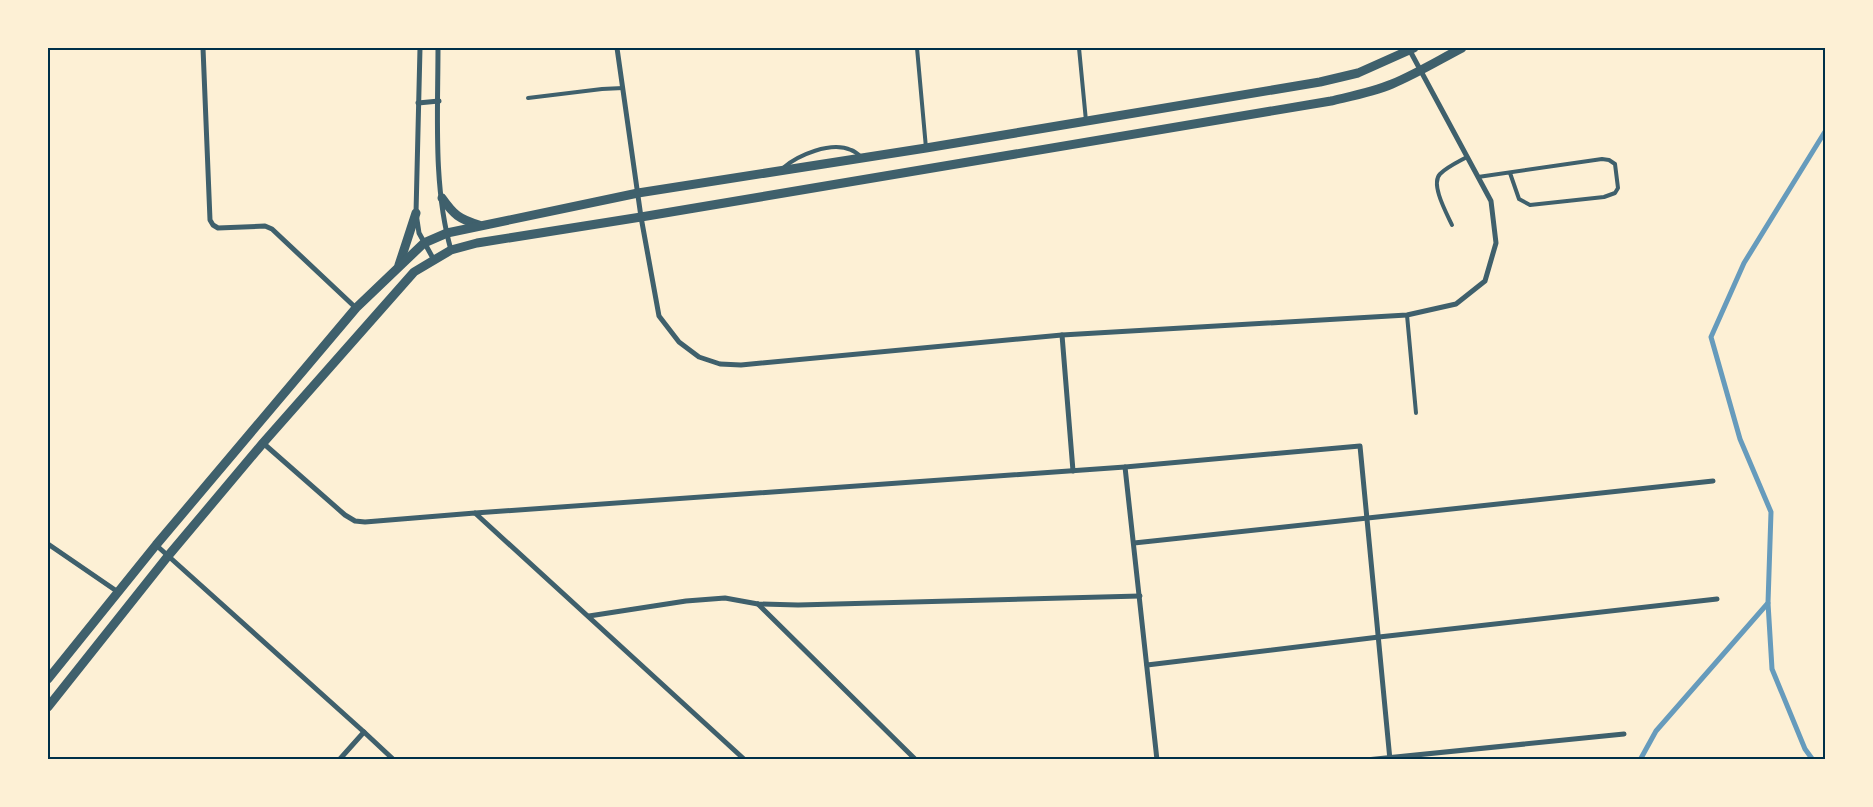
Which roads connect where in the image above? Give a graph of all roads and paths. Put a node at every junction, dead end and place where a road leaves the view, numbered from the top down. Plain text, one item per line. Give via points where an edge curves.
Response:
1 (203, 48) edge
2 (420, 48) edge
3 (438, 48) edge
4 (617, 48) edge
5 (917, 48) edge
6 (1079, 48) edge
7 (1410, 48) edge
8 (1462, 48) edge
9 (1421, 70) junction
10 (623, 88) junction
11 (528, 98) dead end
12 (439, 101) junction
13 (418, 103) junction
14 (1086, 121) junction
15 (926, 148) junction
16 (861, 157) junction
17 (1467, 157) junction
18 (782, 170) junction
19 (1510, 173) junction
20 (1478, 177) junction
21 (638, 193) junction
22 (442, 198) junction
23 (416, 213) junction
24 (641, 217) junction
25 (1452, 225) dead end
26 (482, 226) junction
27 (447, 233) junction
28 (424, 243) junction
29 (451, 250) junction
30 (434, 260) junction
31 (398, 268) junction
32 (356, 308) junction
33 (1407, 315) junction
34 (1062, 335) junction
35 (1416, 413) dead end
36 (263, 443) junction
37 (1126, 467) junction
38 (1073, 471) junction
39 (1713, 481) dead end
40 (475, 513) junction
41 (1367, 518) junction
42 (1134, 543) junction
43 (48, 544) edge
44 (156, 546) junction
45 (168, 556) junction
46 (118, 592) junction
47 (1140, 596) junction
48 (1717, 599) dead end
49 (758, 604) junction
50 (589, 616) junction
51 (1379, 637) junction
52 (1147, 665) junction
53 (48, 680) edge
54 (48, 707) edge
55 (364, 732) junction
56 (1624, 734) dead end
57 (1390, 758) edge
58 (339, 760) edge
59 (394, 760) edge
60 (745, 760) edge
61 (916, 760) edge
62 (1157, 760) edge
63 (1366, 760) edge

1 - 32 street via 210,220 218,228 265,226 272,229
2 - 13 street
3 - 12 street
4 - 10 street
5 - 15 lane
6 - 14 lane
7 - 9 street
7 - 14 street via 1358,73 1320,82
8 - 9 street
9 - 17 street
9 - 24 street via 1364,94 1331,101
10 - 11 lane
10 - 21 street
12 - 13 street
12 - 22 street
13 - 23 street
14 - 15 street
15 - 16 street
16 - 18 street
16 - 18 lane via 852,150 834,148 798,157
17 - 20 street
17 - 25 lane via 1439,175 1437,180 1438,192
18 - 21 street
19 - 19 lane via 1602,159 1615,164 1618,188 1615,193 1604,197 1530,205 1519,200
19 - 20 lane
20 - 33 street via 1490,201 1496,243 1485,281 1456,304
21 - 24 street
21 - 26 street
22 - 26 street via 456,216
22 - 27 street
23 - 28 street
23 - 31 street
24 - 29 street via 477,242
24 - 34 street via 659,316 679,342 699,358 720,364 741,365
26 - 27 street
27 - 28 street
27 - 29 street
28 - 30 street
28 - 31 street
29 - 30 street
30 - 36 street via 414,272
31 - 32 street
32 - 44 street
33 - 34 street
33 - 35 lane
34 - 38 street
36 - 40 street via 355,521
36 - 45 street
37 - 38 street
37 - 41 street via 1360,446
37 - 42 street
38 - 40 street
39 - 41 street
40 - 50 street
41 - 42 street
41 - 51 street
42 - 47 street
43 - 46 street
44 - 45 street
44 - 46 street
45 - 54 street
45 - 55 street
46 - 53 street
47 - 49 street
47 - 52 street
48 - 51 street
49 - 50 street via 725,598
49 - 61 street
50 - 60 street
51 - 52 street
51 - 57 street
52 - 62 street
55 - 58 street
55 - 59 street
56 - 57 street
57 - 63 street

